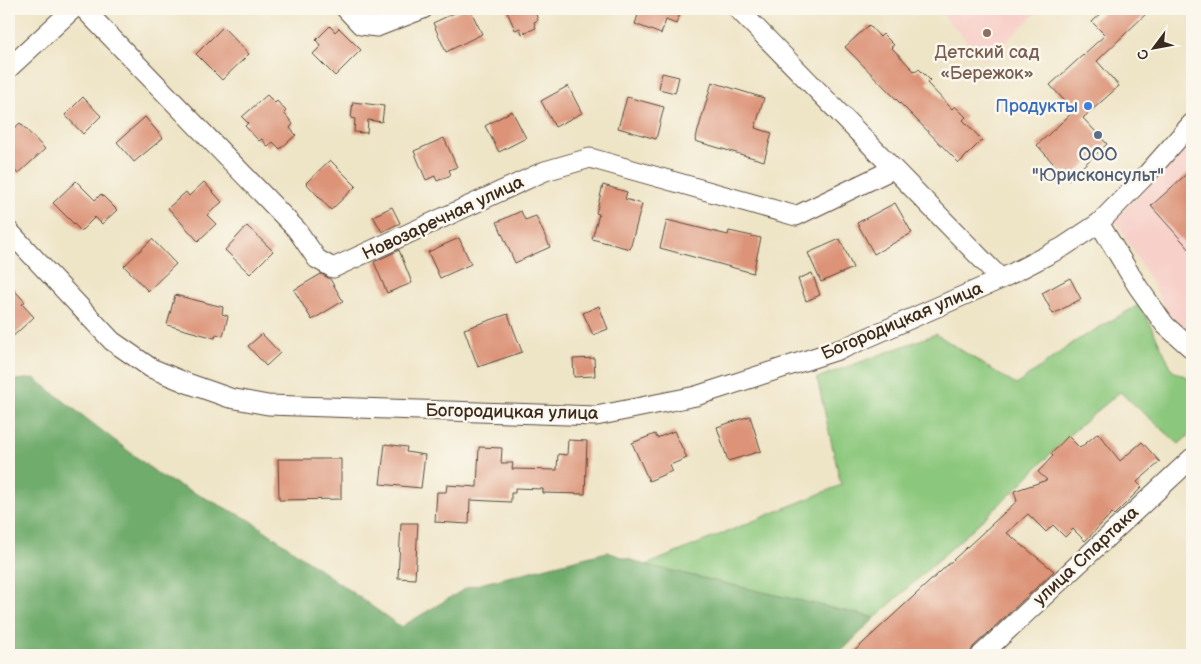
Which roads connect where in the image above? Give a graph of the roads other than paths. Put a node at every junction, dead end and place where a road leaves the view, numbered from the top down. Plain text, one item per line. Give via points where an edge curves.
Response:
1 (73, 9) edge
2 (84, 9) edge
3 (346, 9) edge
4 (423, 9) edge
5 (738, 9) edge
6 (9, 68) edge
7 (1192, 123) edge
8 (893, 169) junction
9 (1099, 223) junction
10 (9, 231) edge
11 (1001, 279) junction
12 (1192, 349) edge
13 (1192, 458) edge
14 (981, 655) edge

1 - 6 street
2 - 8 street, Новозаречная улица via 297,230 317,259 333,268 545,171 590,158 796,216
3 - 4 street via 361,25 377,27
5 - 8 street
7 - 9 street, Богородицкая улица
8 - 11 street
9 - 11 street, Богородицкая улица via 1063,247
9 - 12 street via 1165,325
10 - 11 street, Богородицкая улица via 112,341 151,368 230,398 268,405 596,416 696,396 844,348
13 - 14 street, улица Спартака

